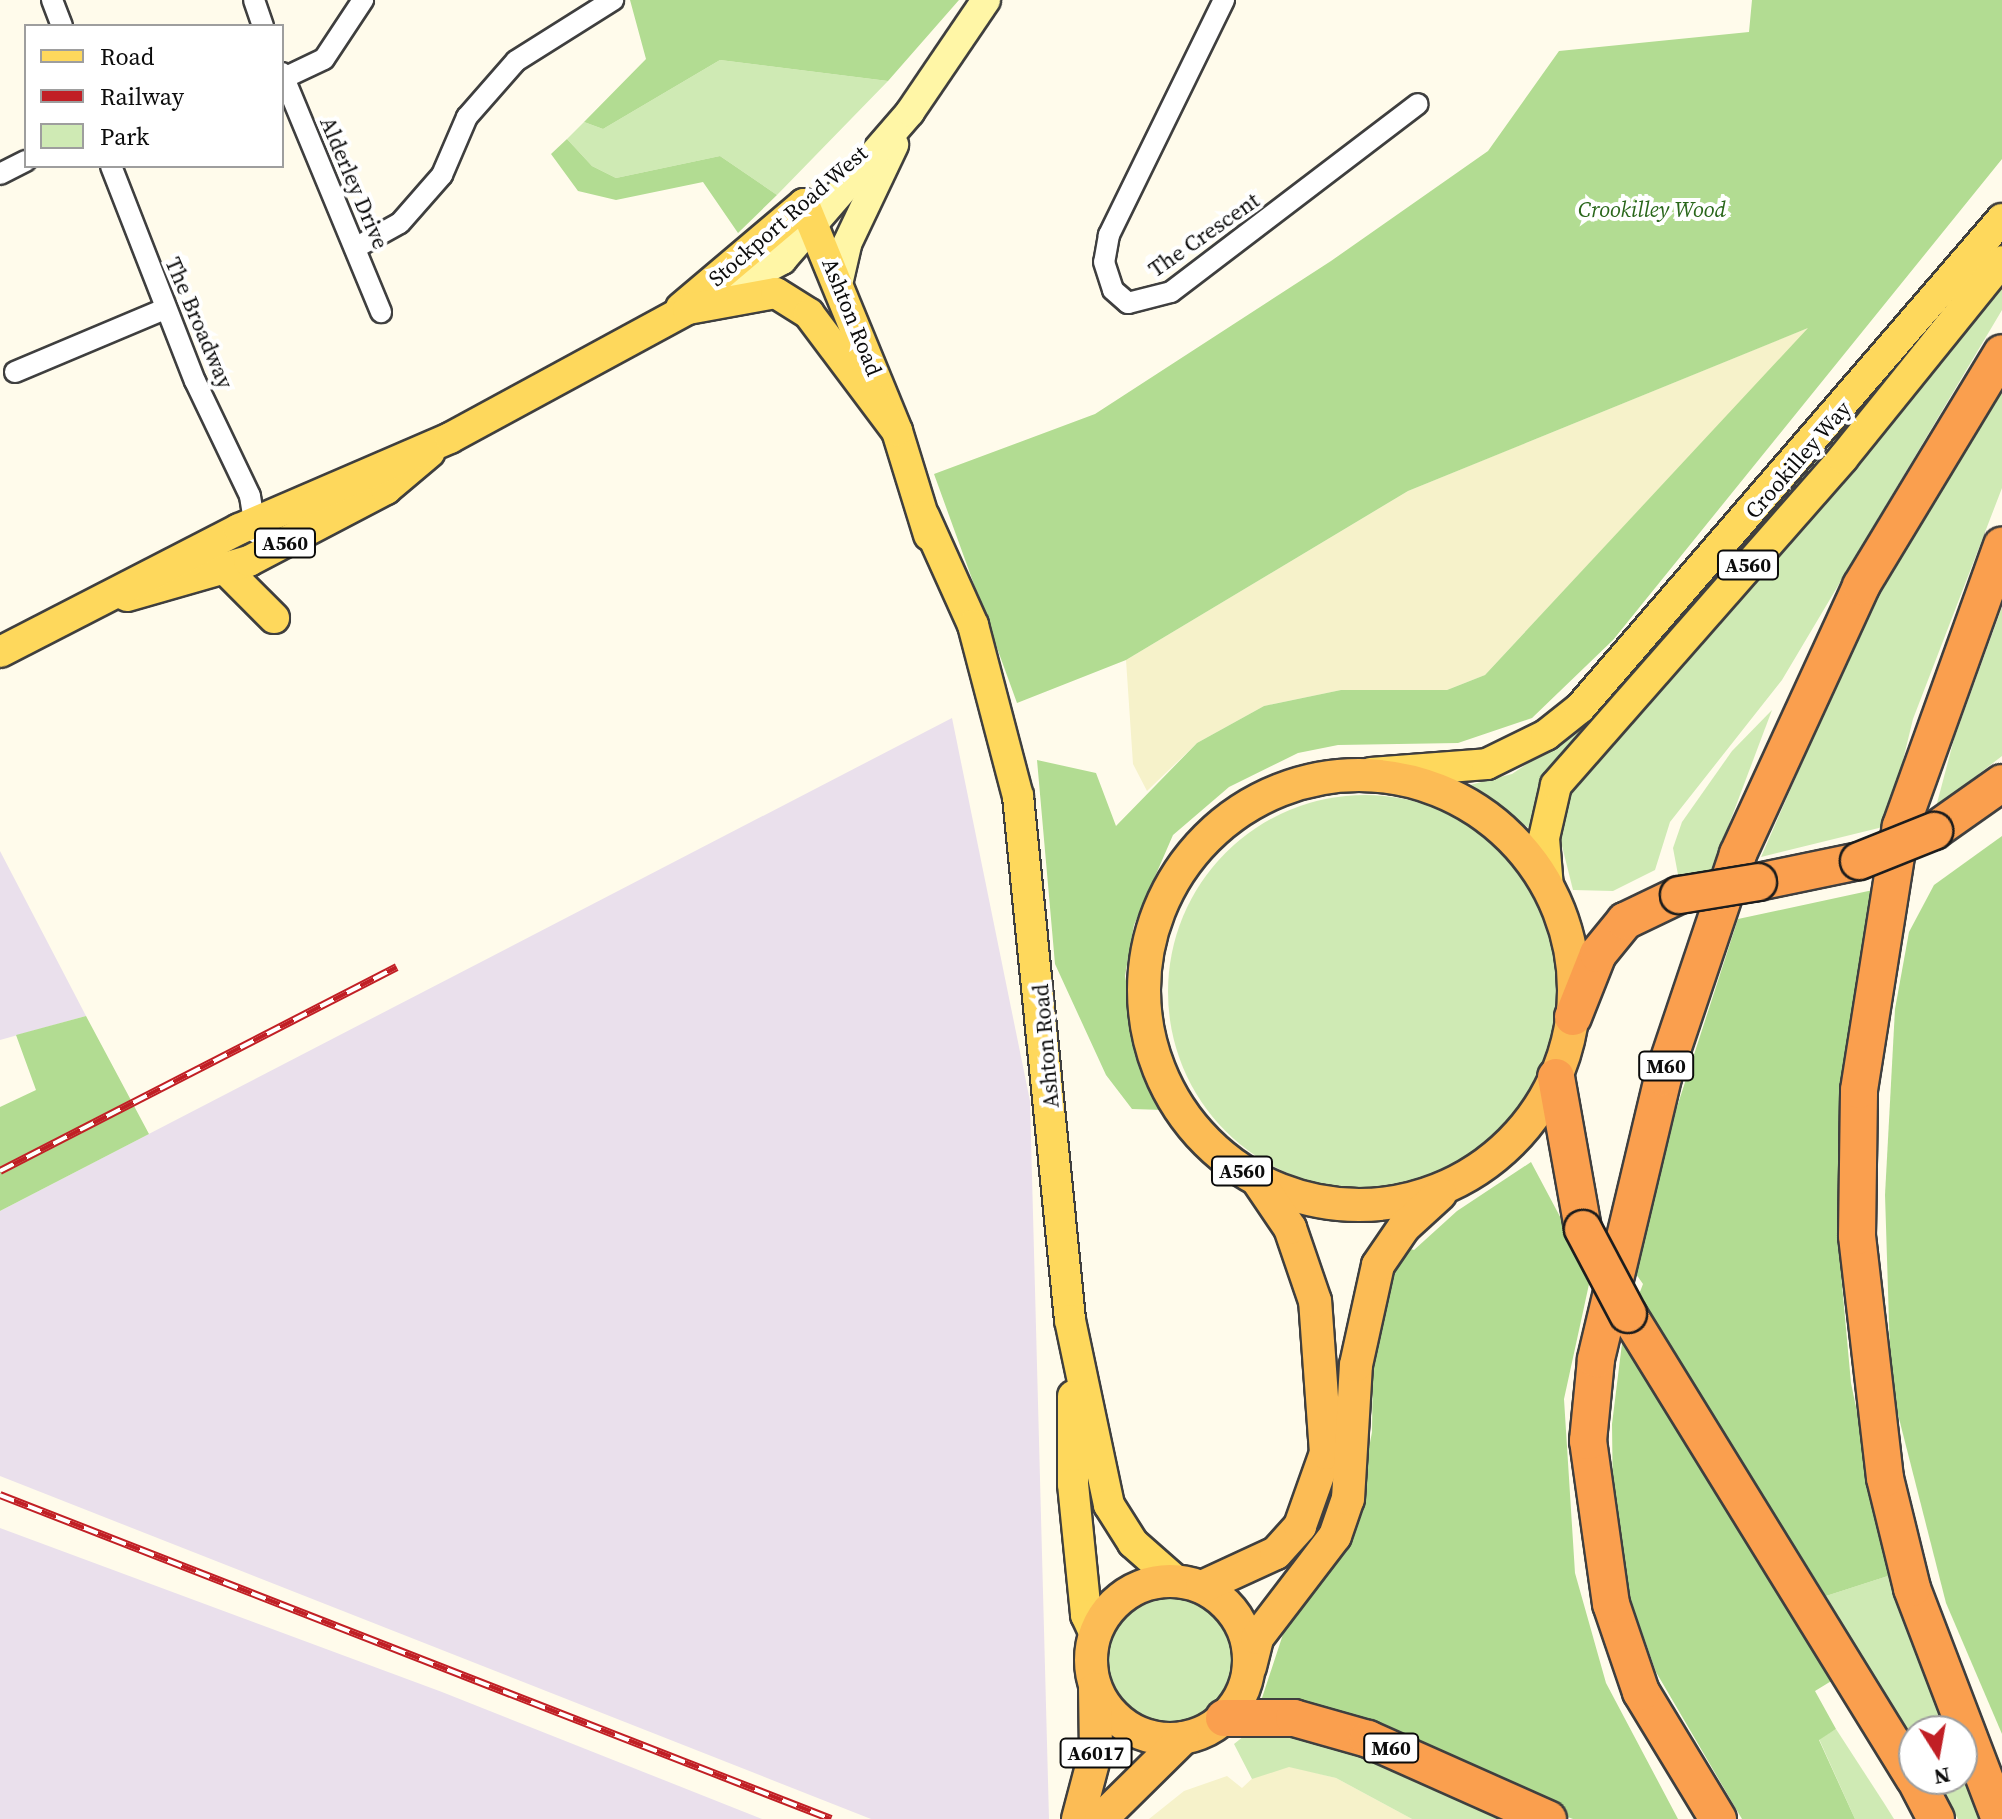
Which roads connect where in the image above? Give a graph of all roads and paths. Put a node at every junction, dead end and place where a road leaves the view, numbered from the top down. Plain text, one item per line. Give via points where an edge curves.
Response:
1 (52, 0) edge
2 (254, 0) edge
3 (363, 0) edge
4 (613, 0) edge
5 (986, 0) edge
6 (1224, 0) edge
7 (61, 24) edge
8 (262, 24) edge
9 (284, 76) edge
10 (284, 78) edge
11 (1418, 104) dead end
12 (910, 112) junction
13 (24, 162) edge
14 (112, 168) edge
15 (0, 174) edge
16 (2002, 219) edge
17 (801, 222) junction
18 (355, 248) junction
19 (2002, 261) edge
20 (839, 280) junction
21 (165, 309) junction
22 (381, 312) dead end
23 (677, 315) junction
24 (2002, 353) edge
25 (15, 372) dead end
26 (865, 387) junction
27 (897, 431) junction
28 (440, 442) junction
29 (258, 511) junction
30 (2002, 546) edge
31 (275, 548) junction
32 (226, 570) junction
33 (109, 599) junction
34 (274, 618) dead end
35 (0, 652) edge
36 (1371, 773) junction
37 (2002, 783) edge
38 (1548, 888) junction
39 (1573, 1017) junction
40 (1556, 1077) junction
41 (1258, 1181) junction
42 (1442, 1191) junction
43 (1073, 1346) junction
44 (1188, 1584) junction
45 (1095, 1634) junction
46 (1250, 1667) junction
47 (1095, 1685) junction
48 (1224, 1718) junction
49 (1183, 1738) junction
50 (1898, 1752) edge
51 (1923, 1795) edge
52 (1078, 1819) edge
53 (1101, 1819) edge
54 (1548, 1819) edge
55 (1718, 1819) edge
56 (1936, 1819) edge
57 (2000, 1819) edge

1 - 7 street
2 - 8 street
3 - 9 street via 324,59
4 - 18 street via 516,61 467,117 442,175 400,223
5 - 12 main road, Stockport Road West
6 - 11 street, The Crescent via 1109,235 1104,262 1113,290 1128,303 1171,292
10 - 18 street, Alderley Drive
12 - 17 main road, Stockport Road West
12 - 20 main road, Stockport Road West via 847,244
13 - 15 street
14 - 21 street, The Broadway
16 - 36 main road, Crookilley Way / A560 via 1580,708 1546,735 1487,764
17 - 20 main road, Ashton Road / A560
17 - 23 main road, Stockport Road West / A560
17 - 26 main road, Ashton Road / A560
18 - 22 street, Alderley Drive
19 - 38 main road, Crookilley Way / A560 via 1843,458 1556,785 1544,838
20 - 27 main road, Ashton Road / A560
21 - 25 street
21 - 29 street, The Broadway
23 - 26 main road, Ashton Road / A560 via 776,293 809,314
23 - 28 main road, Stockport Road West / A560
24 - 55 highway, M60 via 1861,586 1738,854 1663,1077 1596,1359 1588,1441 1611,1604 1641,1692
26 - 27 main road, Ashton Road / A560
27 - 43 main road, Ashton Road / A560 via 962,649 1005,747 1032,906
28 - 29 main road, Stockport Road West / A560
28 - 31 main road, Stockport Road West / A560 via 386,489
29 - 31 street, The Broadway
29 - 33 main road, Stockport Road West / A560
30 - 57 highway via 1901,826 1859,1090 1857,1236 1885,1478 1912,1588
31 - 32 main road, Stockport Road West / A560
32 - 33 main road, Stockport Road West / A560
32 - 34 main road
33 - 35 main road, Stockport Road West / A560
36 - 38 highway, A560 via 1475,810 1520,848
36 - 41 highway, A560 via 1304,781 1238,813 1194,853 1156,920 1145,963 1153,1053 1188,1122
37 - 39 highway, bridge via 1934,831 1859,861 1679,895 1625,921 1598,954
38 - 39 highway, A560 via 1573,968
39 - 40 highway, A560
40 - 42 highway, A560 via 1502,1151
40 - 50 highway, bridge via 1583,1229 1628,1314
41 - 42 highway, A560 via 1352,1206
41 - 44 highway, A560 via 1290,1228 1315,1301 1326,1453 1300,1526 1276,1553
42 - 46 highway, A560 via 1404,1227 1378,1265 1356,1365 1348,1499 1318,1565 1257,1638
43 - 44 main road, Ashton Road / A560 via 1109,1505 1133,1543
43 - 45 main road, Ashton Road / A560 via 1073,1484 1086,1615
44 - 45 highway, A560 via 1128,1593
44 - 46 highway, A560 via 1239,1619
45 - 47 highway, A560
46 - 48 highway, A560
47 - 49 highway via 1105,1705 1139,1733
47 - 52 highway, A6017 via 1096,1751
48 - 49 highway
48 - 54 highway, M60 via 1294,1718 1368,1739
49 - 53 highway, A6017
51 - 56 highway

